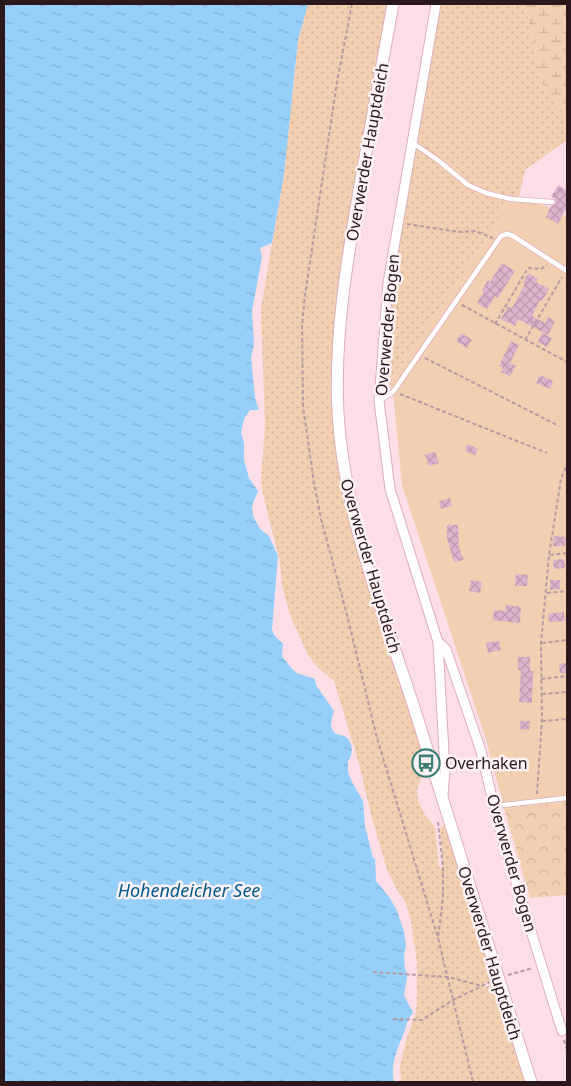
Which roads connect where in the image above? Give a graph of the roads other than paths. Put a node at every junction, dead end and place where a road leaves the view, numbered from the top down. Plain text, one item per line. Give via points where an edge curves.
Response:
1 (393, 4) edge
2 (436, 4) edge
3 (412, 142) junction
4 (552, 202) dead end
5 (567, 270) edge
6 (380, 401) junction
7 (438, 642) junction
8 (567, 798) edge
9 (442, 800) junction
10 (495, 806) junction
11 (562, 1031) road end
12 (531, 1082) edge

1 - 9 street, Overwerder Hauptdeich via 344,290 338,410 348,493
2 - 3 street, Overwerder Bogen
3 - 4 lane via 468,185 486,194
3 - 6 street, Overwerder Bogen via 388,283
5 - 6 lane via 514,236 500,236 393,392
6 - 7 street, Overwerder Bogen via 390,489
7 - 9 street, Overwerder Bogen via 445,771
7 - 10 street, Overwerder Bogen via 446,649 481,750
8 - 10 lane
9 - 12 street, Overwerder Hauptdeich
10 - 11 street, Overwerder Bogen

